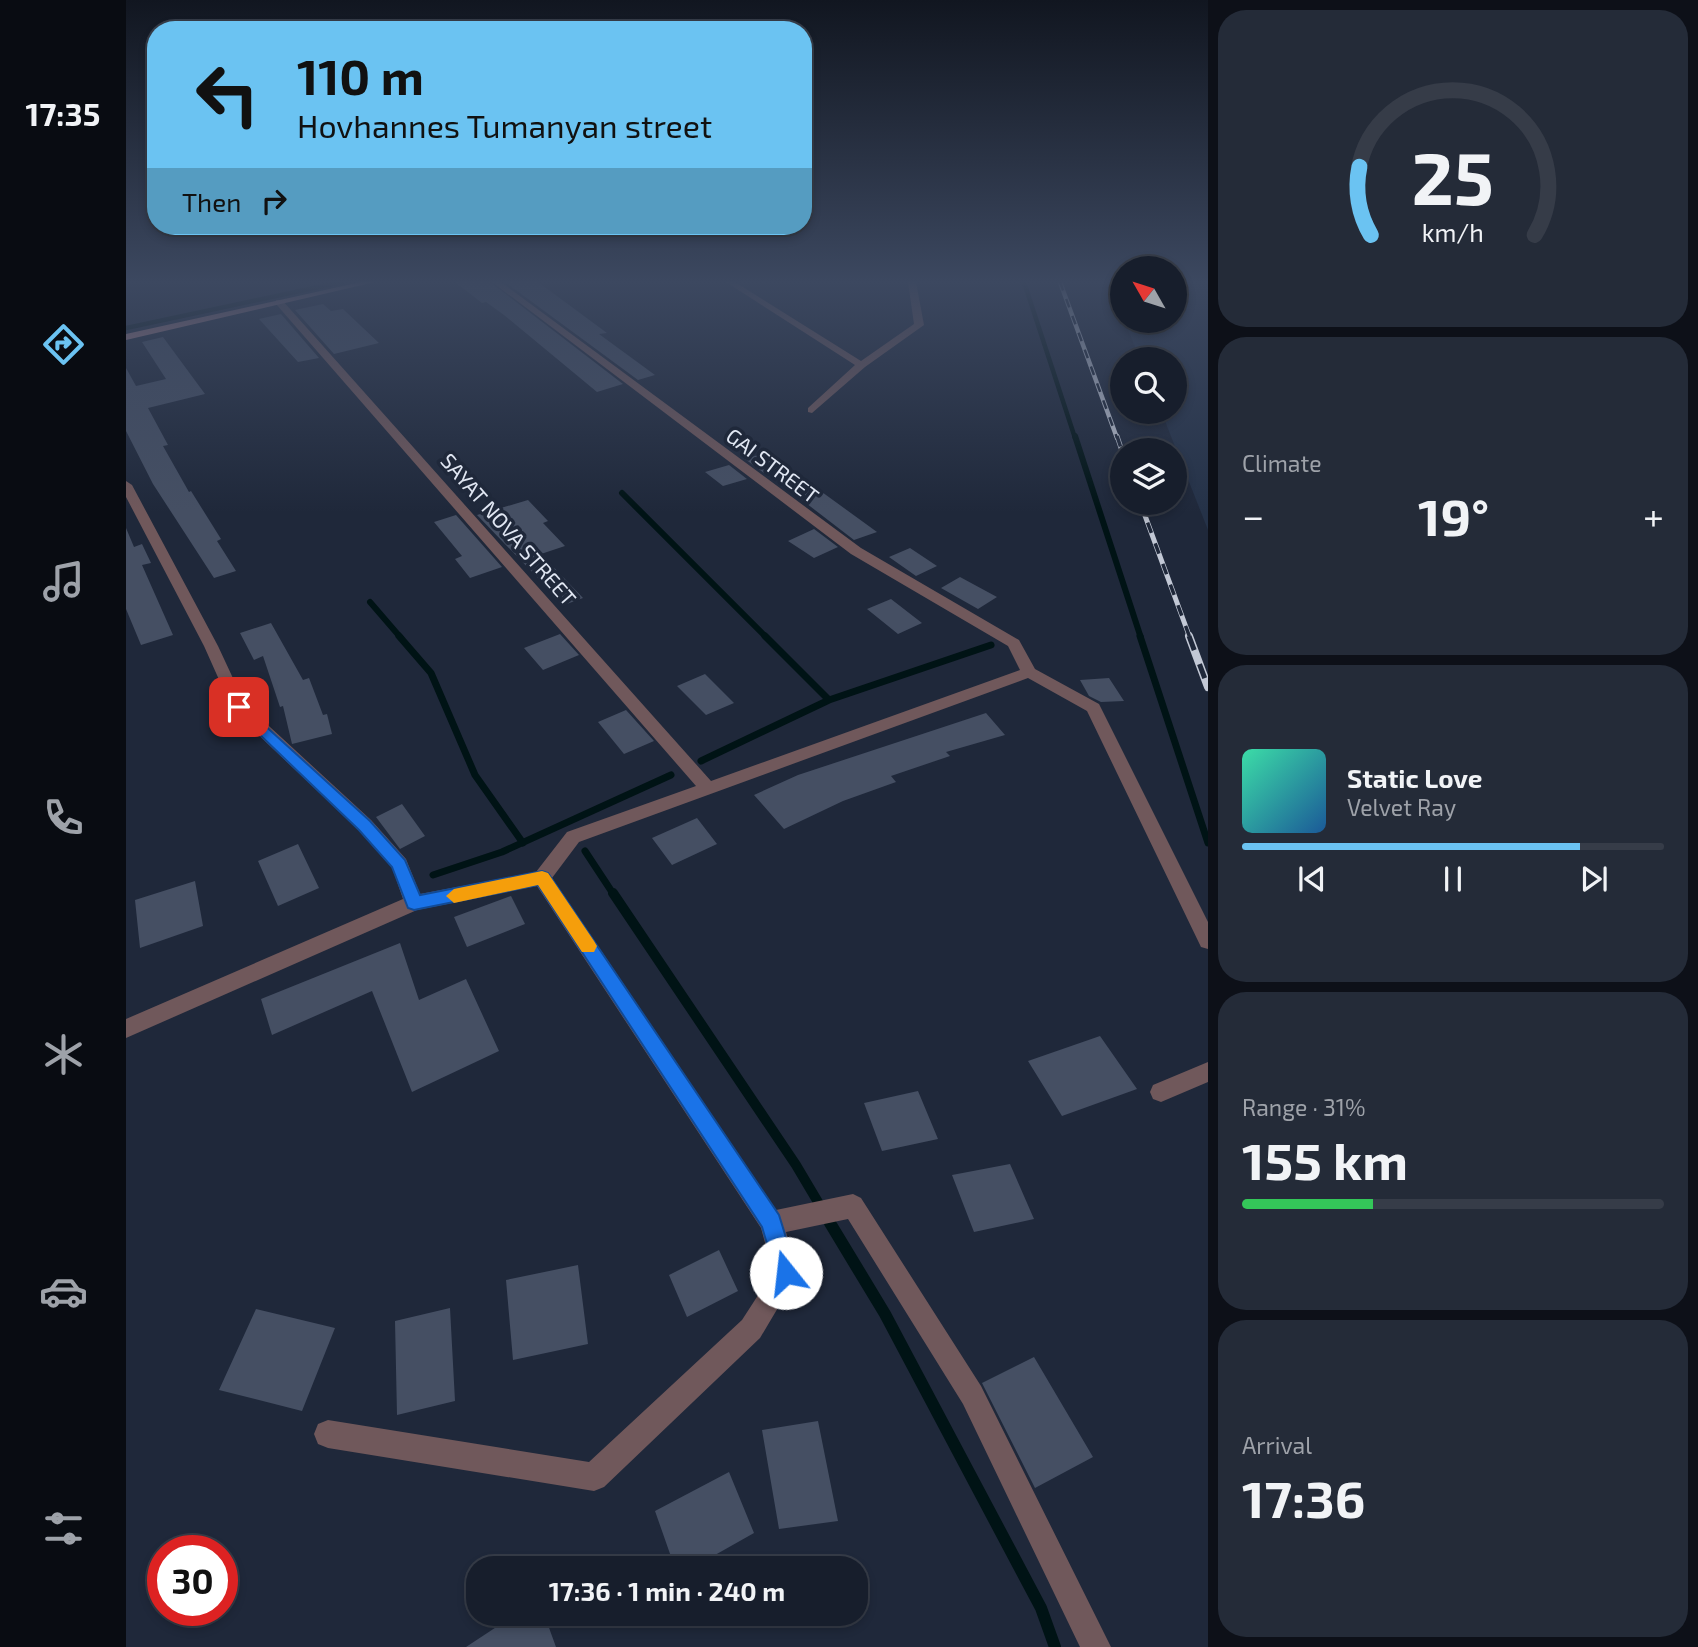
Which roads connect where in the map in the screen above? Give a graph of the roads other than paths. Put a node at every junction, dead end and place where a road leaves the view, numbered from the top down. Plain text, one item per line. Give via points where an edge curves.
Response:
1 (329, 359) edge
2 (599, 359) edge
3 (851, 359) edge
4 (870, 359) edge
5 (861, 365) junction
6 (812, 410) dead end
7 (126, 485) edge
8 (1029, 672) junction
9 (706, 786) junction
10 (542, 878) junction
11 (414, 903) junction
12 (1208, 941) edge
13 (126, 1029) edge
14 (1208, 1072) edge
15 (1161, 1092) dead end
16 (771, 1223) junction
17 (328, 1434) dead end
18 (1096, 1647) edge

1 - 9 street, SAYAT NOVA STREET
2 - 8 street, GAI STREET via 856,551 1014,643
3 - 5 street
4 - 5 street
5 - 6 street
7 - 11 street via 239,707 400,864
8 - 9 street
8 - 12 street via 1093,708
9 - 10 street via 573,837
10 - 11 street
10 - 16 street
11 - 13 street
14 - 15 street
16 - 17 street via 786,1273 751,1329 594,1477
16 - 18 street via 853,1206 972,1395

